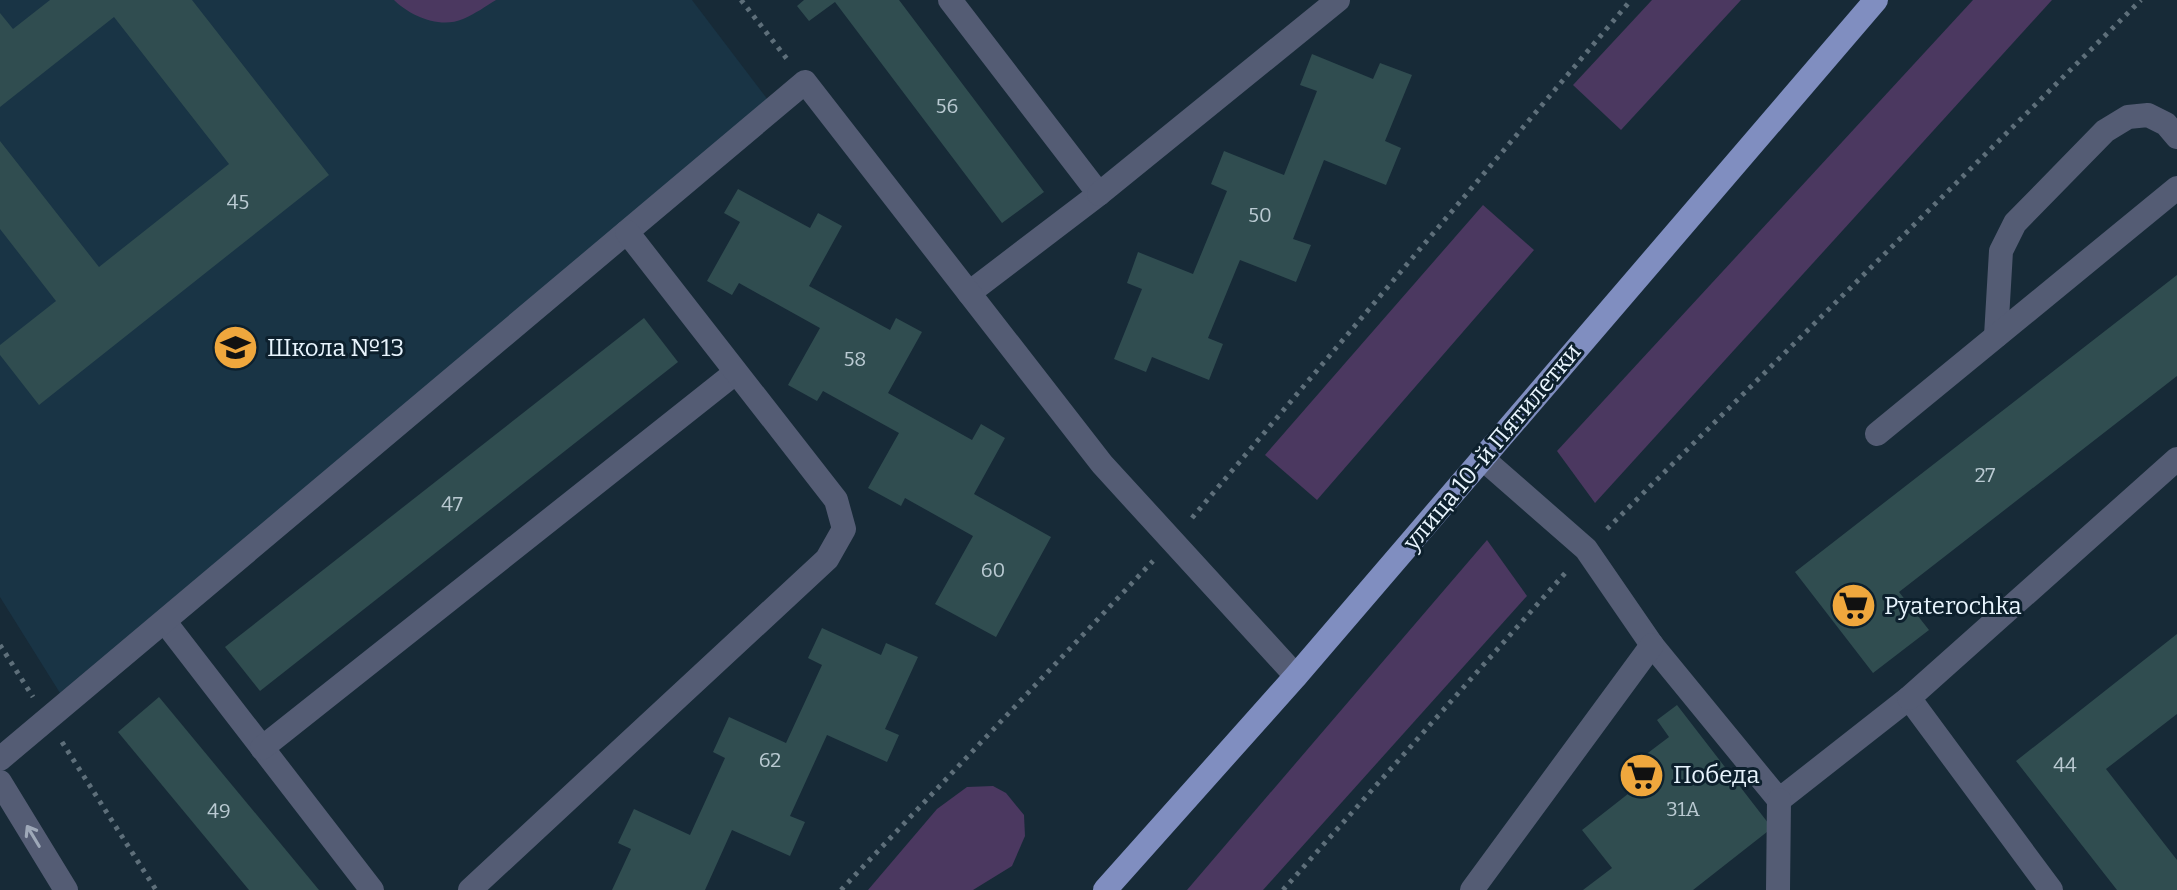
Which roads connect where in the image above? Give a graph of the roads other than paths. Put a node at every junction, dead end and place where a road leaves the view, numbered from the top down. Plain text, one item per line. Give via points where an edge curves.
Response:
1 (950, 0) edge
2 (1338, 0) edge
3 (1876, 0) edge
4 (2177, 137) edge
5 (2177, 188) edge
6 (1099, 194) junction
7 (627, 232) junction
8 (969, 293) junction
9 (1996, 336) junction
10 (735, 373) junction
11 (1877, 434) dead end
12 (1482, 458) junction
13 (2177, 459) edge
14 (165, 622) junction
15 (1652, 645) junction
16 (1296, 676) junction
17 (1909, 698) junction
18 (262, 748) junction
19 (0, 759) edge
20 (0, 782) edge
21 (1779, 800) junction
22 (66, 890) edge
23 (372, 890) edge
24 (470, 890) edge
25 (1105, 890) edge
26 (1472, 890) edge
27 (1778, 890) edge
28 (2051, 890) edge

1 - 6 street
2 - 6 street
3 - 12 main road, улица 10-й Пятилетки
4 - 9 street via 2148,115 2128,117 2105,131 2015,223 2001,251
5 - 9 street
6 - 8 street
7 - 8 street via 805,82
7 - 10 street
7 - 14 street
8 - 16 street via 1102,464
9 - 11 street
10 - 18 street
10 - 24 street via 836,500 844,529 827,559
12 - 15 street via 1586,549
12 - 16 main road, улица 10-й Пятилетки
13 - 17 street
14 - 18 street
14 - 19 street
15 - 21 street
15 - 26 street
16 - 25 main road, улица 10-й Пятилетки
17 - 21 street
17 - 28 street
18 - 23 street
22 -> 20 street
21 - 27 street

